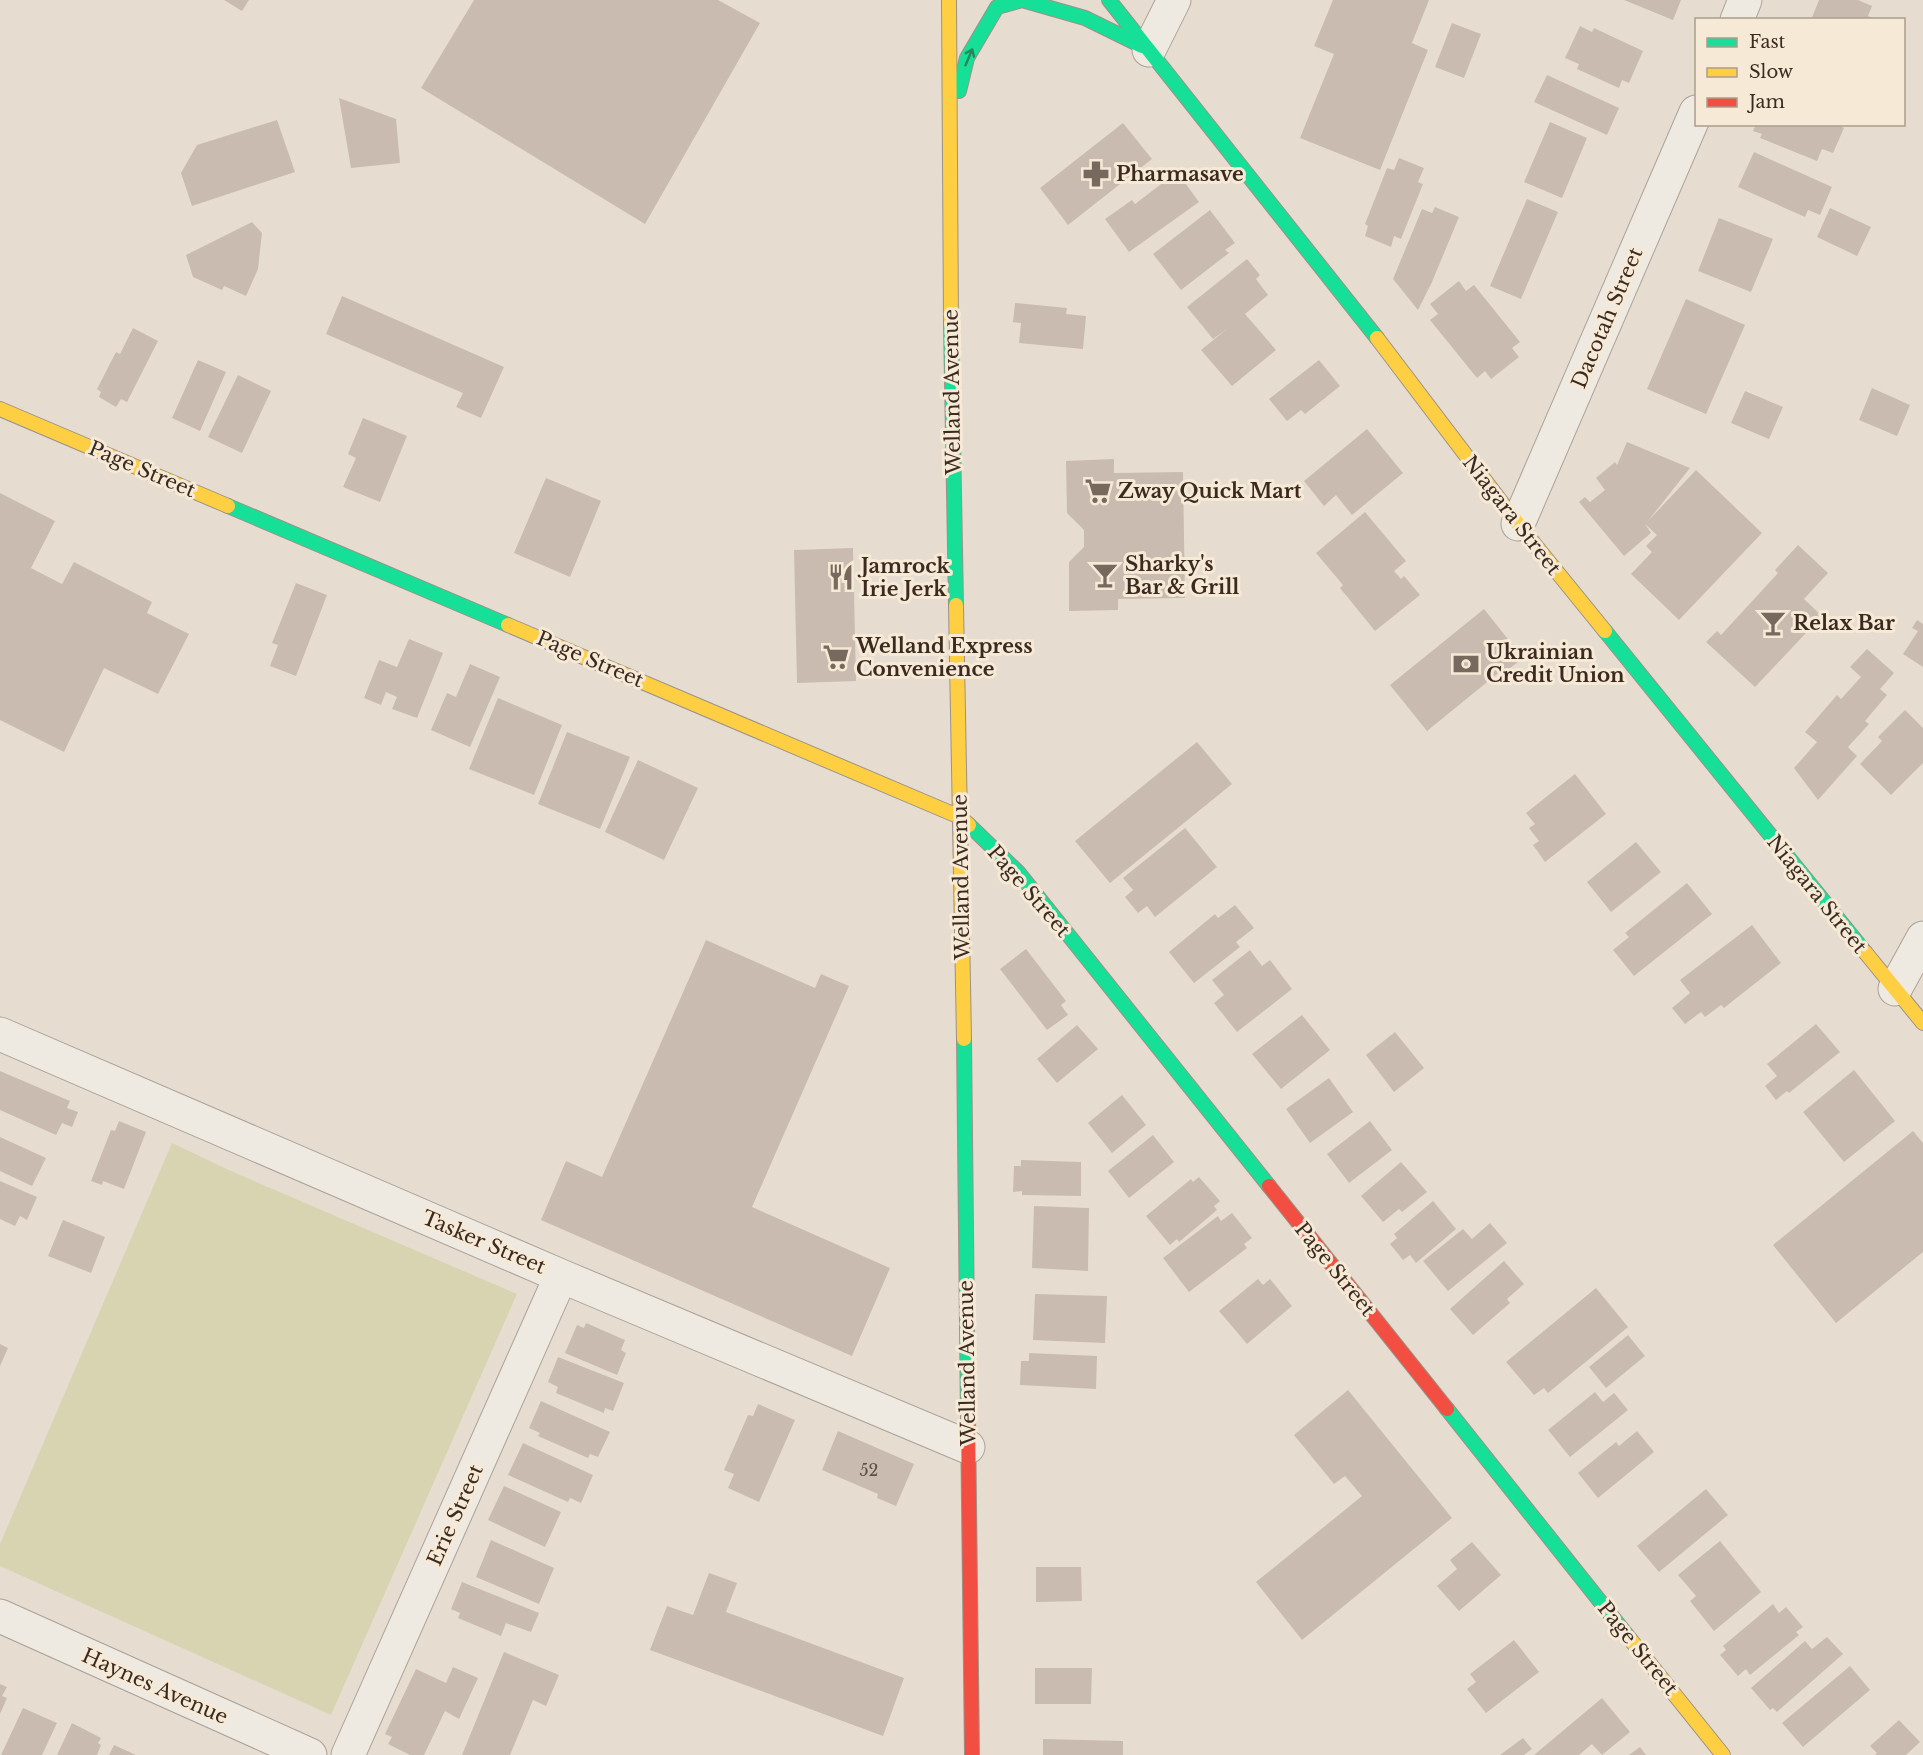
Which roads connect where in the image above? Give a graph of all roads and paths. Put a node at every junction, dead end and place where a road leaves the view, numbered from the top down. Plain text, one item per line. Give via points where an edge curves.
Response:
1 (949, 0) edge
2 (1109, 0) edge
3 (1174, 0) edge
4 (1745, 0) edge
5 (1738, 18) edge
6 (1149, 50) junction
7 (1695, 114) edge
8 (949, 134) junction
9 (0, 409) edge
10 (1518, 524) junction
11 (960, 817) junction
12 (1923, 938) edge
13 (1895, 989) junction
14 (1923, 1023) edge
15 (0, 1034) edge
16 (561, 1276) junction
17 (968, 1447) junction
18 (0, 1616) edge
19 (310, 1755) edge
20 (348, 1755) edge
21 (972, 1755) edge
22 (1723, 1755) edge

1 - 8 main road, Welland Avenue
2 - 6 main road, Niagara Street
3 - 6 street
4 - 5 street
8 -> 6 main road via 967,58 997,7 1022,0 1085,18
6 - 10 main road, Niagara Street
7 - 10 street, Dacotah Street
8 - 11 main road, Welland Avenue
9 - 11 main road, Page Street
10 - 13 main road, Niagara Street
11 - 17 main road, Welland Avenue
11 - 22 main road, Page Street via 1018,872
12 - 13 street
13 - 14 main road, Niagara Street
15 - 16 street, Tasker Street
16 - 17 street, Tasker Street
16 - 20 street, Erie Street
17 - 21 main road, Welland Avenue
18 - 19 street, Haynes Avenue

